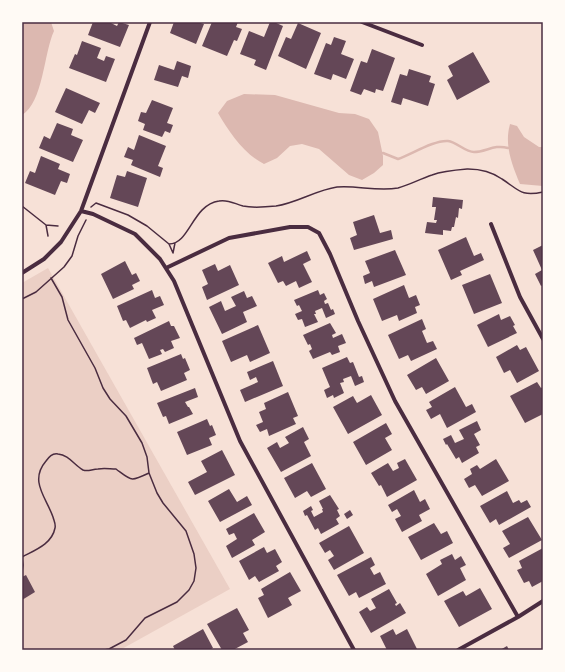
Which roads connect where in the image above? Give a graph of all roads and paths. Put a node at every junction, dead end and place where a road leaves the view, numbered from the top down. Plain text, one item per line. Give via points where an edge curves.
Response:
1 (150, 22) edge
2 (362, 22) edge
3 (422, 45) dead end
4 (543, 192) edge
5 (22, 206) edge
6 (81, 211) junction
7 (89, 213) junction
8 (491, 224) dead end
9 (46, 226) junction
10 (58, 226) dead end
11 (48, 236) dead end
12 (176, 243) junction
13 (169, 244) junction
14 (166, 268) junction
15 (22, 273) edge
16 (51, 278) junction
17 (22, 299) edge
18 (543, 339) edge
19 (150, 473) junction
20 (22, 558) edge
21 (22, 572) edge
22 (543, 601) edge
23 (518, 617) junction
24 (104, 650) edge
25 (354, 650) edge
26 (458, 650) edge

1 - 6 street
2 - 3 street
4 - 12 path via 520,192 489,172 468,169 433,174 399,188 325,189 277,206 244,206 221,200 202,210 183,238
5 - 9 path
6 - 7 street
6 - 15 street via 61,242 44,259
7 - 13 path via 92,205 96,203 128,215
7 - 14 street via 135,234
7 - 16 path via 72,256
8 - 18 street via 520,297
9 - 10 path
9 - 11 path
12 - 13 path
12 - 13 path via 173,253
14 - 23 street via 228,238 290,227 308,227 319,233 395,400
14 - 25 street via 174,281 240,440
16 - 17 path via 36,292
16 - 19 path via 62,297 68,320 95,368 103,388 126,416 142,443
19 - 20 path via 130,479 116,469 82,470 68,457 57,453 50,456 38,476 41,491 56,526 46,543
19 - 24 path via 162,503 182,525 190,540 195,561 194,580 189,590 177,602 146,618 126,640
20 - 21 path
22 - 23 street
23 - 26 street

